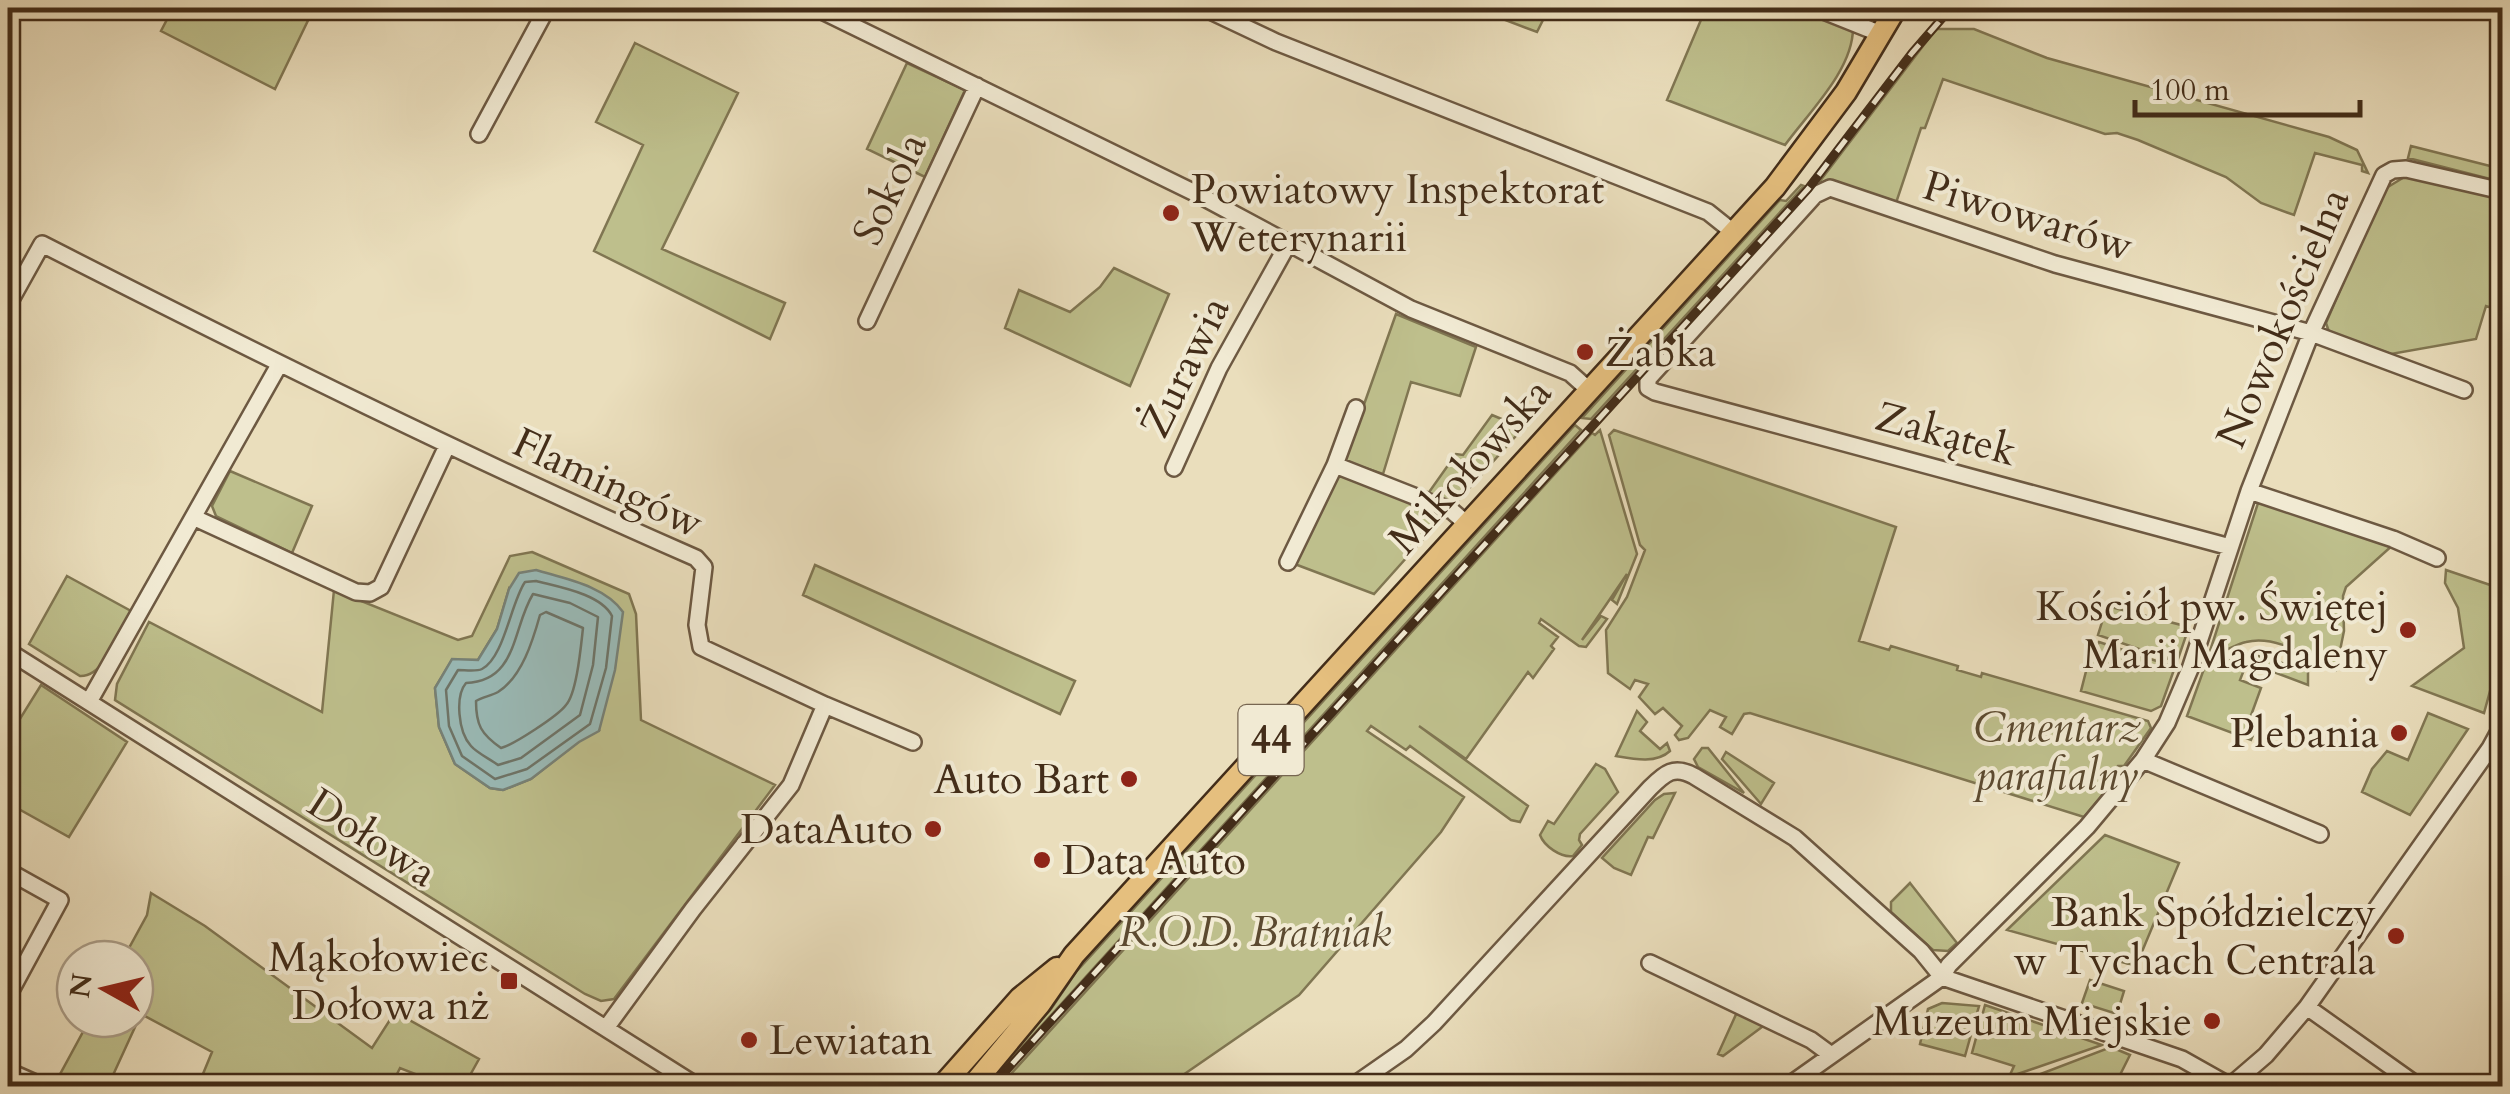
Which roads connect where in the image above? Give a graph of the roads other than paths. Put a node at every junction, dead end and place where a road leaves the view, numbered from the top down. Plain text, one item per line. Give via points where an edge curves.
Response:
1 (547, 8) edge
2 (816, 8) edge
3 (1204, 8) edge
4 (1816, 8) edge
5 (1896, 8) edge
6 (1881, 34) junction
7 (977, 86) junction
8 (479, 134) dead end
9 (2502, 191) edge
10 (1733, 232) junction
11 (1288, 244) junction
12 (8, 305) edge
13 (867, 321) dead end
14 (2311, 333) junction
15 (279, 365) junction
16 (1646, 384) joint
17 (1589, 390) junction
18 (2464, 390) dead end
19 (1356, 408) dead end
20 (446, 446) junction
21 (1335, 464) junction
22 (1174, 468) dead end
23 (2249, 491) junction
24 (196, 518) junction
25 (1467, 524) junction
26 (2230, 547) junction
27 (2437, 558) dead end
28 (1288, 562) dead end
29 (8, 651) edge
30 (90, 700) junction
31 (825, 705) junction
32 (2502, 726) edge
33 (914, 742) dead end
34 (2143, 760) junction
35 (2320, 834) dead end
36 (8, 871) edge
37 (1074, 954) junction
38 (1650, 963) dead end
39 (1942, 976) junction
40 (8, 996) edge
41 (2307, 1007) junction
42 (606, 1028) junction
43 (1830, 1054) junction
44 (8, 1071) edge
45 (690, 1085) edge
46 (42, 1086) edge
47 (942, 1086) edge
48 (972, 1086) edge
49 (1353, 1086) edge
50 (1788, 1086) edge
51 (2230, 1086) edge
52 (2418, 1086) edge

1 - 8 street
2 - 7 street
3 - 10 street via 1708,212
4 - 6 street
5 - 6 main road, Mikołowska / 44
6 - 10 main road, Mikołowska / 44 via 1801,153
7 - 11 street
7 - 13 street, Sokola
9 - 14 street, Nowokościelna via 2406,168 2384,176
10 - 17 main road, Mikołowska / 44
11 - 17 street via 1432,319 1570,373
11 - 22 street, Żurawia via 1219,368
12 - 15 street, Flamingów via 42,244
14 - 16 street, Piwowarów via 2055,264 1830,188 1814,195
14 - 18 street, Piwowarów
14 - 23 street, Nowokościelna
15 - 20 street, Flamingów
15 - 24 street
16 - 26 street, Zakątek via 1655,392
17 - 25 main road, Mikołowska / 44
19 - 21 street
20 - 24 street, Flamingów via 381,587 370,593
20 - 31 street, Flamingów via 696,558 704,568 701,647
21 - 25 street via 1452,511
21 - 28 street
23 - 26 street, Nowokościelna
23 - 27 street, Nowokościelna
24 - 30 street
25 - 37 main road, Mikołowska / 44
26 - 34 street, Nowokościelna via 2177,703
29 - 30 street, Dołowa
30 - 42 street, Dołowa
31 - 33 street, Flamingów
31 - 42 street via 791,785
32 - 41 street
34 - 35 street
34 - 39 street, Nowokościelna
36 - 40 street via 60,900
37 - 47 main road, Mikołowska / 44 via 1020,998
37 - 48 main road, Mikołowska / 44
38 - 43 street
39 - 43 street, Nowokościelna
39 - 49 street via 1795,838 1694,776 1672,770 1422,1035
39 - 51 street via 2182,1059
41 - 51 street
41 - 52 street
42 - 45 street, Dołowa
43 - 50 street, Nowokościelna
44 - 46 street

